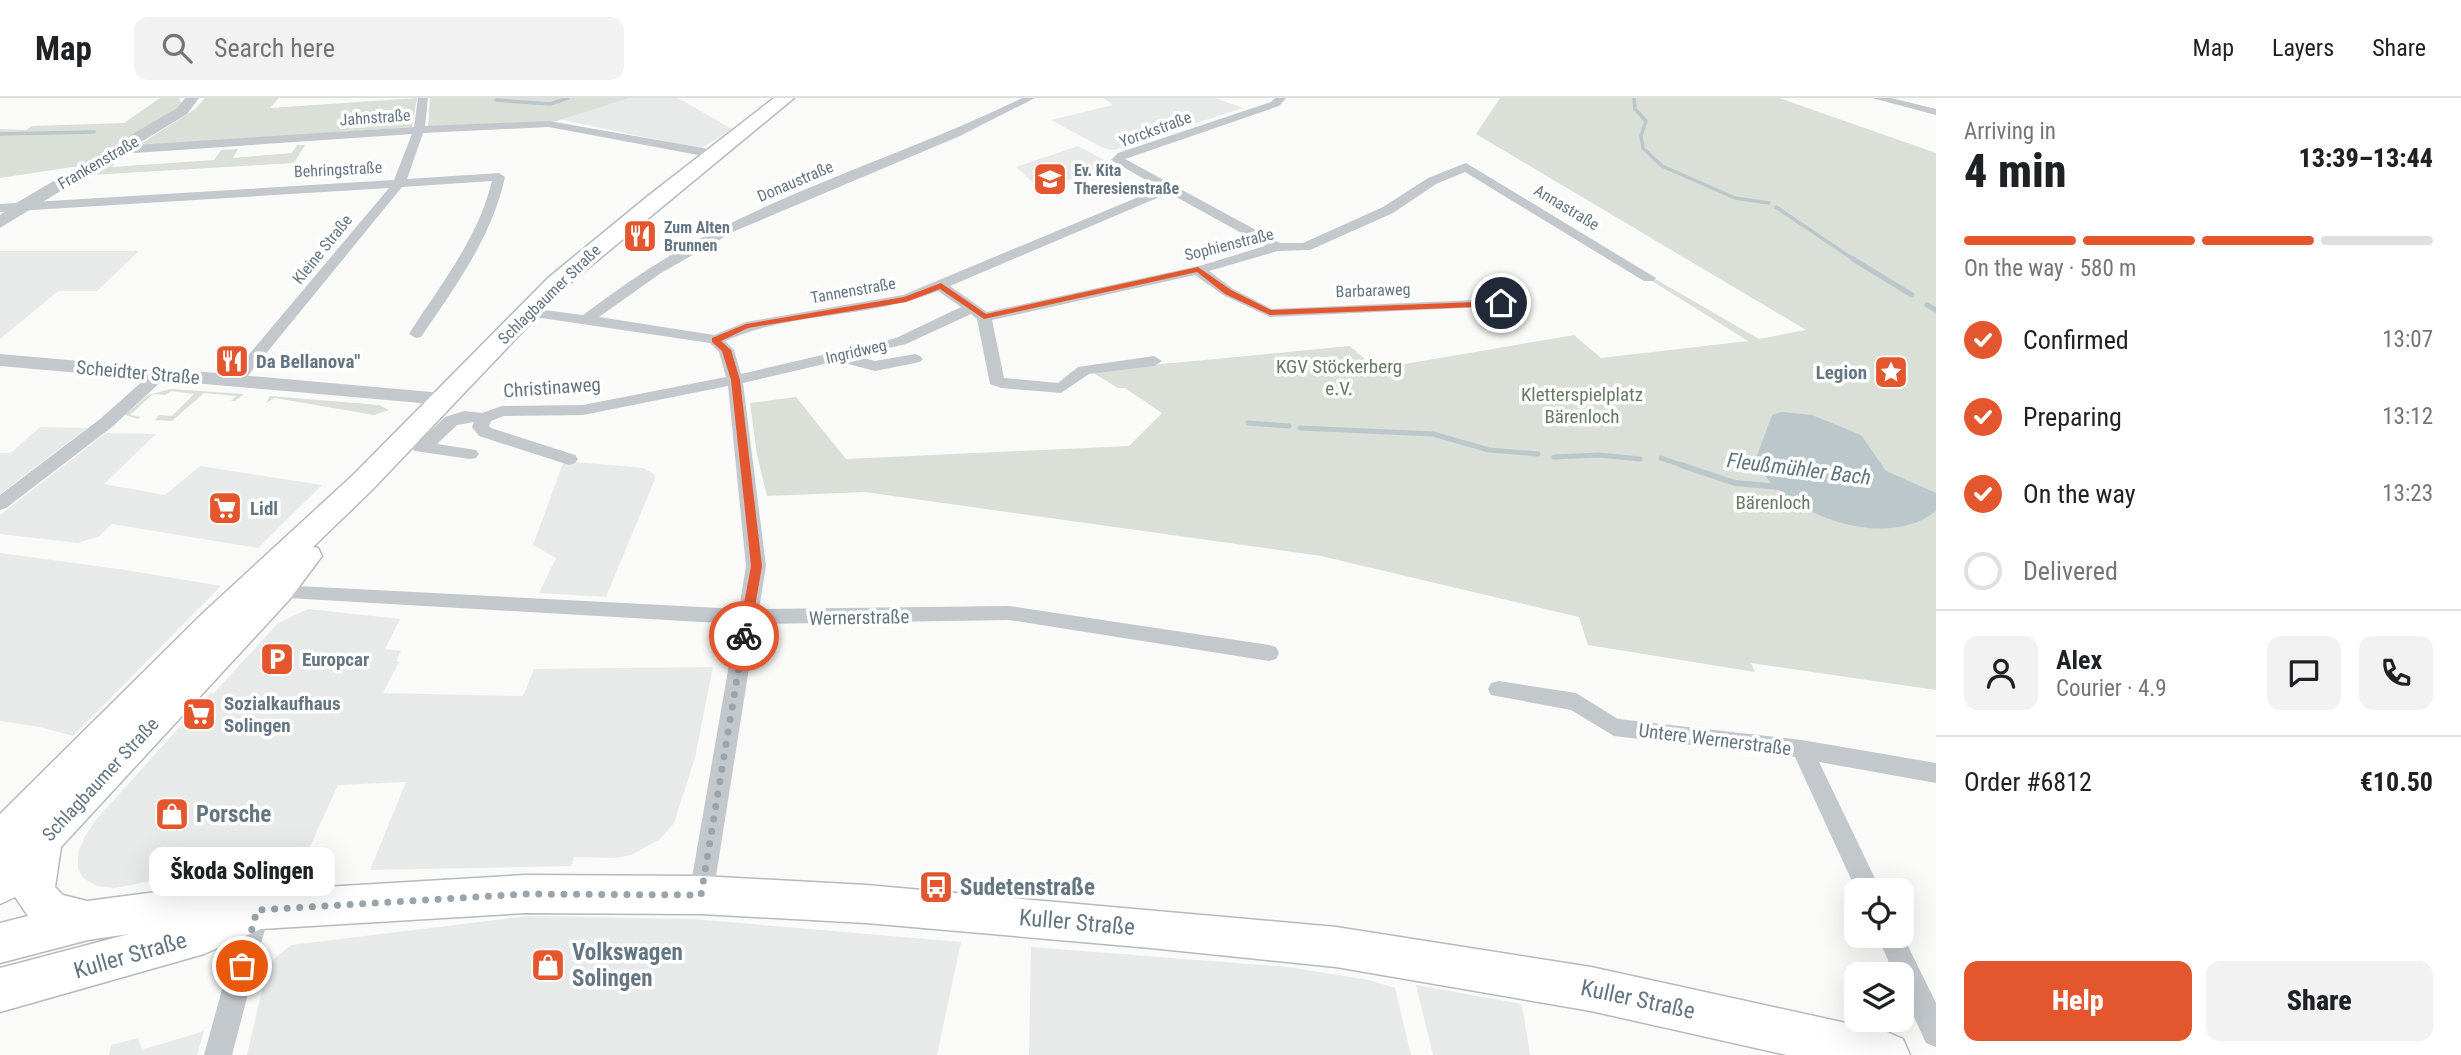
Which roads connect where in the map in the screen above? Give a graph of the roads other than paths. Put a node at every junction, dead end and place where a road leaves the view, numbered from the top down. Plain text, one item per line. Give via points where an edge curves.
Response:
1 (192, 98) edge
2 (423, 98) edge
3 (786, 98) edge
4 (1030, 98) edge
5 (1281, 98) edge
6 (1877, 98) edge
7 (1936, 112) edge
8 (419, 130) junction
9 (120, 150) junction
10 (714, 154) junction
11 (1466, 167) joint
12 (399, 183) junction
13 (1169, 188) junction
14 (24, 205) junction
15 (0, 208) edge
16 (0, 223) edge
17 (1277, 247) junction
18 (1198, 270) junction
19 (1649, 278) dead end
20 (941, 286) junction
21 (1520, 302) dead end
22 (528, 312) junction
23 (978, 312) junction
24 (586, 320) junction
25 (416, 334) dead end
26 (715, 340) junction
27 (835, 356) junction
28 (915, 359) dead end
29 (0, 360) edge
30 (1154, 362) dead end
31 (160, 374) junction
32 (236, 380) junction
33 (735, 380) junction
34 (443, 399) junction
35 (484, 418) junction
36 (412, 445) junction
37 (470, 454) dead end
38 (569, 458) dead end
39 (363, 482) junction
40 (0, 504) edge
41 (278, 592) junction
42 (748, 617) junction
43 (1269, 653) dead end
44 (1499, 689) dead end
45 (1802, 749) junction
46 (1936, 773) edge
47 (43, 839) junction
48 (0, 840) edge
49 (1863, 878) edge
50 (0, 885) edge
51 (701, 895) junction
52 (257, 910) junction
53 (88, 920) junction
54 (0, 943) edge
55 (1896, 948) edge
56 (0, 990) edge
57 (1936, 1033) edge
58 (218, 1055) edge
59 (1887, 1055) edge

1 - 9 street, Frankenstraße via 182,111
2 - 8 street, Kleine Straße
3 - 10 main road, Schlagbaumer Straße
4 - 24 street, Donaustraße via 971,128 729,229 668,262
5 - 13 street, Yorckstraße via 1118,160
6 - 7 street
8 - 9 street, Jahnstraße
8 - 10 street, Jahnstraße via 549,124
8 - 12 street, Kleine Straße
9 - 14 street, Frankenstraße
10 - 22 main road, Schlagbaumer Straße via 580,261
11 - 17 street, Sophienstraße via 1432,181 1388,210 1305,247
11 - 19 street, Annastraße
12 - 14 street, Behringstraße
12 - 25 street, Behringstraße via 499,177 488,215
12 - 32 street, Kleine Straße
13 - 17 street
13 - 20 street, Tannenstraße
14 - 15 street, Behringstraße
14 - 16 street, Frankenstraße
17 - 18 street, Sophienstraße
18 - 21 street, Barbaraweg via 1228,292 1270,313
18 - 23 street, Sophienstraße
20 - 23 street
20 - 26 street, Tannenstraße via 906,299 746,326
22 - 24 street
22 - 34 main road, Schlagbaumer Straße
23 - 27 street, Ingridweg via 901,341
23 - 30 street via 996,381 1001,383 1061,388 1084,370
24 - 26 street
26 - 33 street via 726,350
27 - 28 street via 875,366
27 - 33 street, Ingridweg
29 - 31 street, Scheidter Straße
31 - 32 street, Scheidter Straße
31 - 40 street via 106,423
32 - 34 street, Scheidter Straße
33 - 35 street, Christinaweg via 583,410 502,411
33 - 42 street via 756,566
34 - 36 main road, Schlagbaumer Straße
35 - 36 street, Christinaweg via 456,418
35 - 38 street via 480,427 485,432
36 - 37 street
36 - 39 main road, Schlagbaumer Straße
39 - 41 main road, Schlagbaumer Straße
39 - 48 main road, Schlagbaumer Straße via 215,622
41 - 42 street, Wernerstraße
41 - 47 main road, Schlagbaumer Straße
42 - 43 street, Wernerstraße via 1009,613
42 - 51 street
44 - 45 street, Untere Wernerstraße via 1576,702 1614,727
45 - 46 street, Untere Wernerstraße
45 - 49 street
47 - 50 main road, Schlagbaumer Straße
47 - 53 main road via 34,894 52,912
51 - 52 main road, Kuller Straße via 525,894
51 - 59 main road, Kuller Straße via 866,904 1336,947 1591,989
52 - 53 main road, Kuller Straße via 210,904
52 - 56 main road, Kuller Straße via 204,934
52 - 58 street
53 - 54 main road, Kuller Straße
55 - 57 street

